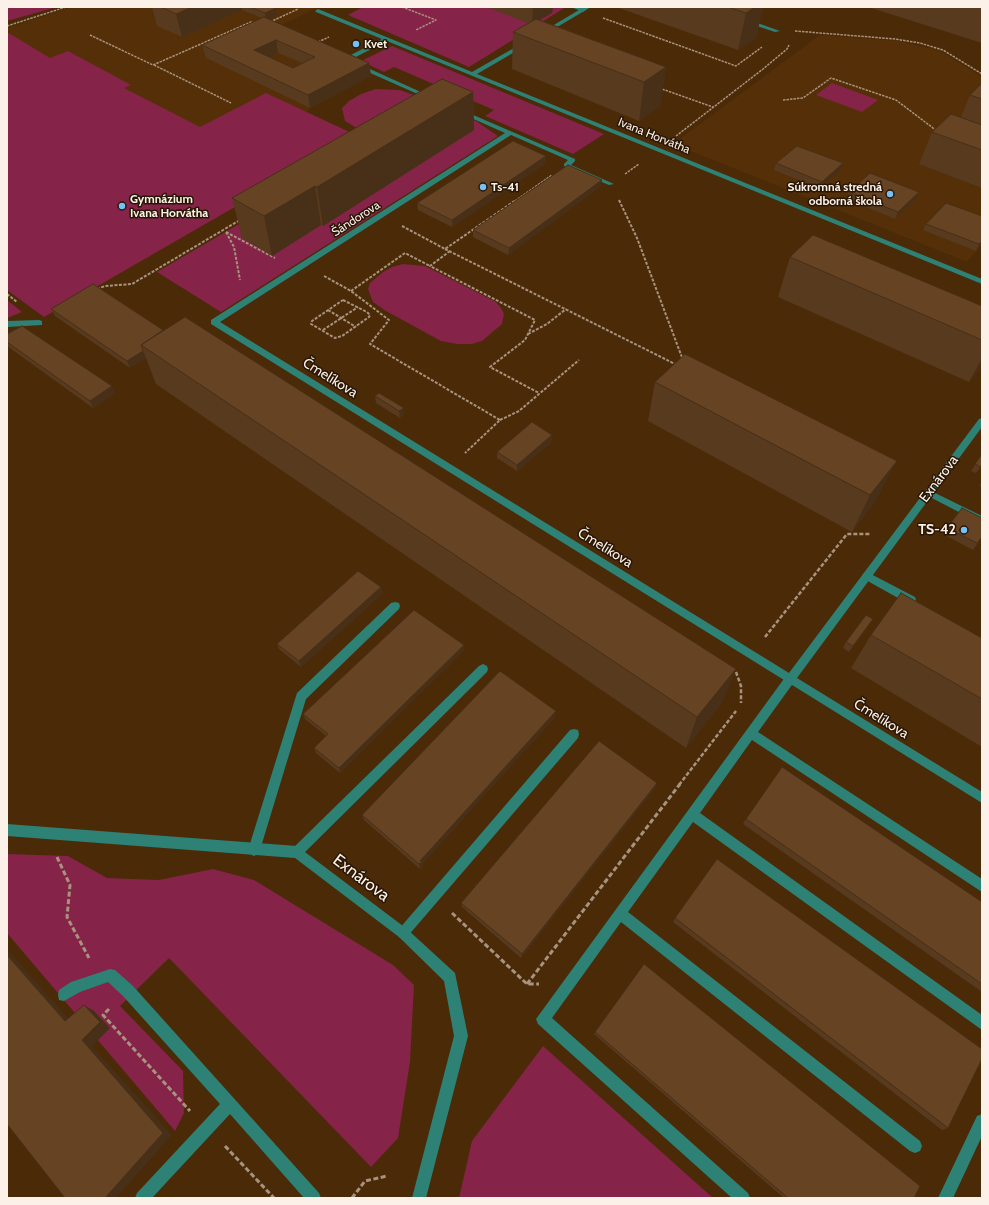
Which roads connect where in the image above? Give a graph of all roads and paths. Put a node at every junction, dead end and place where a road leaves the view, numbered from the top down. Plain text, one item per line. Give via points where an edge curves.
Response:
1 (66, 7) edge
2 (303, 7) edge
3 (402, 7) edge
4 (574, 7) edge
5 (586, 9) edge
6 (318, 11) dead end
7 (597, 16) dead end
8 (740, 19) dead end
9 (268, 23) edge
10 (256, 24) edge
11 (7, 26) edge
12 (353, 26) junction
13 (777, 31) junction
14 (90, 35) dead end
15 (540, 35) edge
16 (390, 41) junction
17 (528, 42) dead end
18 (316, 43) edge
19 (764, 45) dead end
20 (782, 45) dead end
21 (788, 47) junction
22 (153, 65) junction
23 (982, 71) edge
24 (979, 72) junction
25 (472, 74) junction
26 (982, 74) edge
27 (656, 86) edge
28 (783, 100) dead end
29 (441, 102) edge
30 (231, 103) dead end
31 (713, 107) junction
32 (455, 109) edge
33 (510, 133) junction
34 (939, 133) edge
35 (658, 150) junction
36 (566, 165) junction
37 (611, 184) junction
38 (382, 216) junction
39 (245, 218) edge
40 (226, 231) junction
41 (445, 249) junction
42 (450, 251) junction
43 (304, 266) junction
44 (430, 266) junction
45 (296, 270) junction
46 (982, 282) edge
47 (96, 290) edge
48 (351, 291) junction
49 (244, 303) junction
50 (358, 307) junction
51 (328, 310) junction
52 (566, 310) junction
53 (341, 318) junction
54 (214, 322) joint
55 (39, 323) dead end
56 (7, 324) edge
57 (356, 327) junction
58 (323, 330) junction
59 (528, 335) junction
60 (579, 360) dead end
61 (684, 362) edge
62 (680, 366) edge
63 (539, 394) junction
64 (500, 420) junction
65 (982, 421) edge
66 (448, 468) junction
67 (929, 493) junction
68 (982, 520) edge
69 (896, 537) junction
70 (867, 576) junction
71 (395, 606) dead end
72 (922, 607) edge
73 (751, 654) junction
74 (732, 666) edge
75 (483, 669) dead end
76 (790, 679) junction
77 (751, 733) junction
78 (574, 734) dead end
79 (982, 798) edge
80 (692, 814) junction
81 (7, 830) edge
82 (254, 850) junction
83 (297, 852) junction
84 (56, 855) dead end
85 (982, 886) edge
86 (433, 898) junction
87 (620, 914) junction
88 (403, 933) junction
89 (99, 978) junction
90 (528, 984) junction
91 (567, 986) junction
92 (64, 995) dead end
93 (111, 1007) dead end
94 (982, 1023) edge
95 (230, 1104) junction
96 (982, 1121) edge
97 (207, 1128) junction
98 (915, 1146) dead end
99 (388, 1176) dead end
100 (142, 1198) edge
101 (274, 1198) edge
102 (314, 1198) edge
103 (352, 1198) edge
104 (419, 1198) edge
105 (743, 1198) edge
106 (945, 1198) edge

1 - 11 path
2 - 9 path
3 - 16 path via 436,20
4 - 5 street
5 - 15 street
6 - 12 street, Ivana Horvátha
7 - 19 path via 736,66
8 - 13 street
10 - 22 path via 251,22
12 - 16 street, Ivana Horvátha
12 - 18 path
13 - 21 path via 788,39
13 - 24 path via 792,30 920,43 943,50
14 - 22 path
16 - 25 street, Ivana Horvátha
16 - 29 street via 345,60
17 - 25 street
20 - 21 path
21 - 31 path
22 - 30 path
23 - 24 path
24 - 26 path
25 - 35 street, Ivana Horvátha
27 - 31 path
28 - 34 path via 803,98 831,78 896,100
31 - 35 path
32 - 33 street
33 - 36 street via 573,160
33 - 38 street, Šándorova
35 - 37 path
35 - 46 street, Ivana Horvátha
36 - 37 street
36 - 41 path
37 - 61 path via 637,238
38 - 41 path
38 - 43 street, Šándorova
39 - 40 path
40 - 45 path
40 - 47 path via 132,284 105,286
40 - 49 path via 234,247
41 - 42 path
42 - 44 path
42 - 52 path
43 - 45 street, Šándorova
43 - 48 path
44 - 48 path via 406,253
44 - 59 path via 534,320
45 - 49 street, Šándorova
48 - 64 path via 389,320 370,344
49 - 54 street, Šándorova
50 - 51 path via 343,300
50 - 53 path
50 - 57 path via 370,315
51 - 53 path
51 - 58 path via 311,324
52 - 59 path
52 - 62 path
53 - 57 path
53 - 58 path
54 - 66 street, Čmelíkova
55 - 56 street
57 - 58 path via 335,338
59 - 63 path via 490,367
60 - 63 path
63 - 64 path via 519,411
64 - 66 path
65 - 67 street, Exnárova
66 - 73 street, Čmelíkova
67 - 68 street
67 - 69 street, Exnárova
69 - 70 street, Exnárova
69 - 73 path via 847,534
70 - 72 street
70 - 76 street, Exnárova
71 - 82 street via 301,696
73 - 76 street, Čmelíkova
74 - 90 path via 736,671 743,702
75 - 83 street
76 - 77 street, Exnárova
76 - 79 street, Čmelíkova
77 - 80 street, Exnárova
77 - 85 street
78 - 86 street
80 - 87 street, Exnárova
80 - 94 street
81 - 82 street
82 - 83 street
83 - 88 street, Exnárova
84 - 89 path via 70,885 68,917
86 - 88 street
86 - 90 path via 473,931
87 - 91 street, Exnárova
87 - 98 street
88 - 104 street, Exnárova via 450,978 461,1036
89 - 92 street
89 - 95 street via 110,975 128,991
90 - 91 path
91 - 105 street, Exnárova via 542,1019
93 - 97 path via 103,1015
95 - 97 street
95 - 102 street
96 - 106 street
97 - 100 street
97 - 101 path
99 - 103 path via 365,1182

